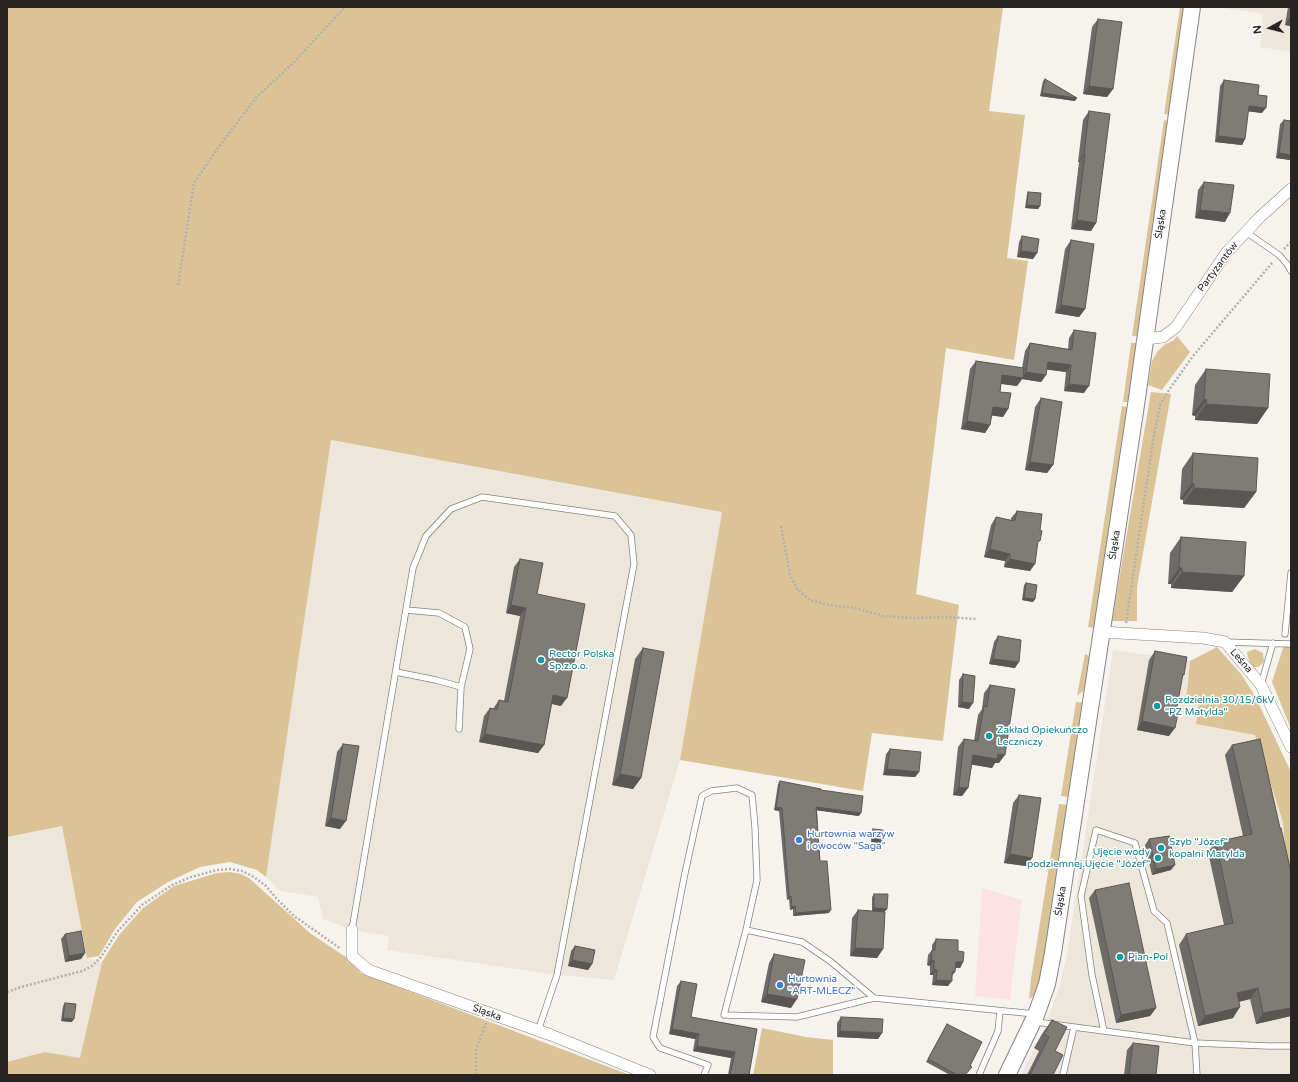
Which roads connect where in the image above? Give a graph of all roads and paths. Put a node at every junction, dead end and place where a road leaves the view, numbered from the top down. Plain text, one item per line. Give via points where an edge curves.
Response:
1 (344, 7) edge
2 (1192, 7) edge
3 (1291, 189) edge
4 (1246, 232) junction
5 (1279, 255) junction
6 (1291, 271) edge
7 (178, 285) dead end
8 (1145, 339) junction
9 (781, 526) dead end
10 (1291, 573) edge
11 (406, 610) junction
12 (976, 619) dead end
13 (1102, 632) junction
14 (1124, 633) junction
15 (1285, 634) dead end
16 (1225, 642) junction
17 (1273, 643) junction
18 (1291, 644) edge
19 (396, 672) junction
20 (1261, 685) junction
21 (461, 687) junction
22 (459, 729) dead end
23 (1291, 747) edge
24 (352, 930) joint
25 (746, 930) junction
26 (352, 956) junction
27 (7, 992) edge
28 (874, 998) junction
29 (1000, 1011) junction
30 (490, 1014) junction
31 (1035, 1018) junction
32 (1074, 1027) junction
33 (538, 1031) junction
34 (1104, 1031) junction
35 (1195, 1043) junction
36 (1291, 1046) edge
37 (476, 1075) edge
38 (650, 1075) edge
39 (704, 1075) edge
40 (979, 1075) edge
41 (1007, 1075) edge
42 (1063, 1075) edge
43 (1197, 1075) edge

1 - 7 path via 294,62 256,98 194,183
2 - 8 main road, Śląska
3 - 4 street, Partyzantów
4 - 5 lane
4 - 8 street, Partyzantów via 1226,253 1176,327 1163,337
5 - 6 lane
5 - 14 path via 1193,356 1160,406
8 - 13 main road, Śląska
9 - 12 path via 790,575 797,589 810,600 883,616
10 - 15 lane
11 - 19 lane
11 - 21 lane via 439,613 465,627 470,649
11 - 33 lane via 414,568 426,536 451,509 482,496 615,516 631,535 634,564 557,975
13 - 14 street, Leśna
13 - 31 main road, Śląska via 1053,953 1047,984
14 - 16 street, Leśna
16 - 17 lane
16 - 20 street, Leśna
17 - 18 lane
17 - 20 lane
19 - 21 lane
19 - 24 lane
20 - 23 street, Leśna
21 - 22 lane
24 - 26 street
25 - 28 lane via 802,942 830,961
25 - 28 lane via 724,1015 797,1017
25 - 39 lane via 758,880 752,795 737,788 711,791 702,796 653,1038 660,1048 708,1065
26 - 27 path via 294,916 254,877 242,871 217,870 172,885 142,905 117,932 92,966
26 - 30 street, Śląska via 368,970
28 - 29 lane
29 - 31 lane
29 - 40 lane via 998,1031
30 - 33 street, Śląska
30 - 37 path via 476,1050
31 - 32 lane
31 - 41 main road, Śląska
32 - 34 lane
32 - 42 lane
33 - 38 street, Śląska
34 - 35 lane
34 - 35 lane via 1092,975 1081,896 1096,830 1135,843 1154,911 1167,922
35 - 36 lane
35 - 43 lane

